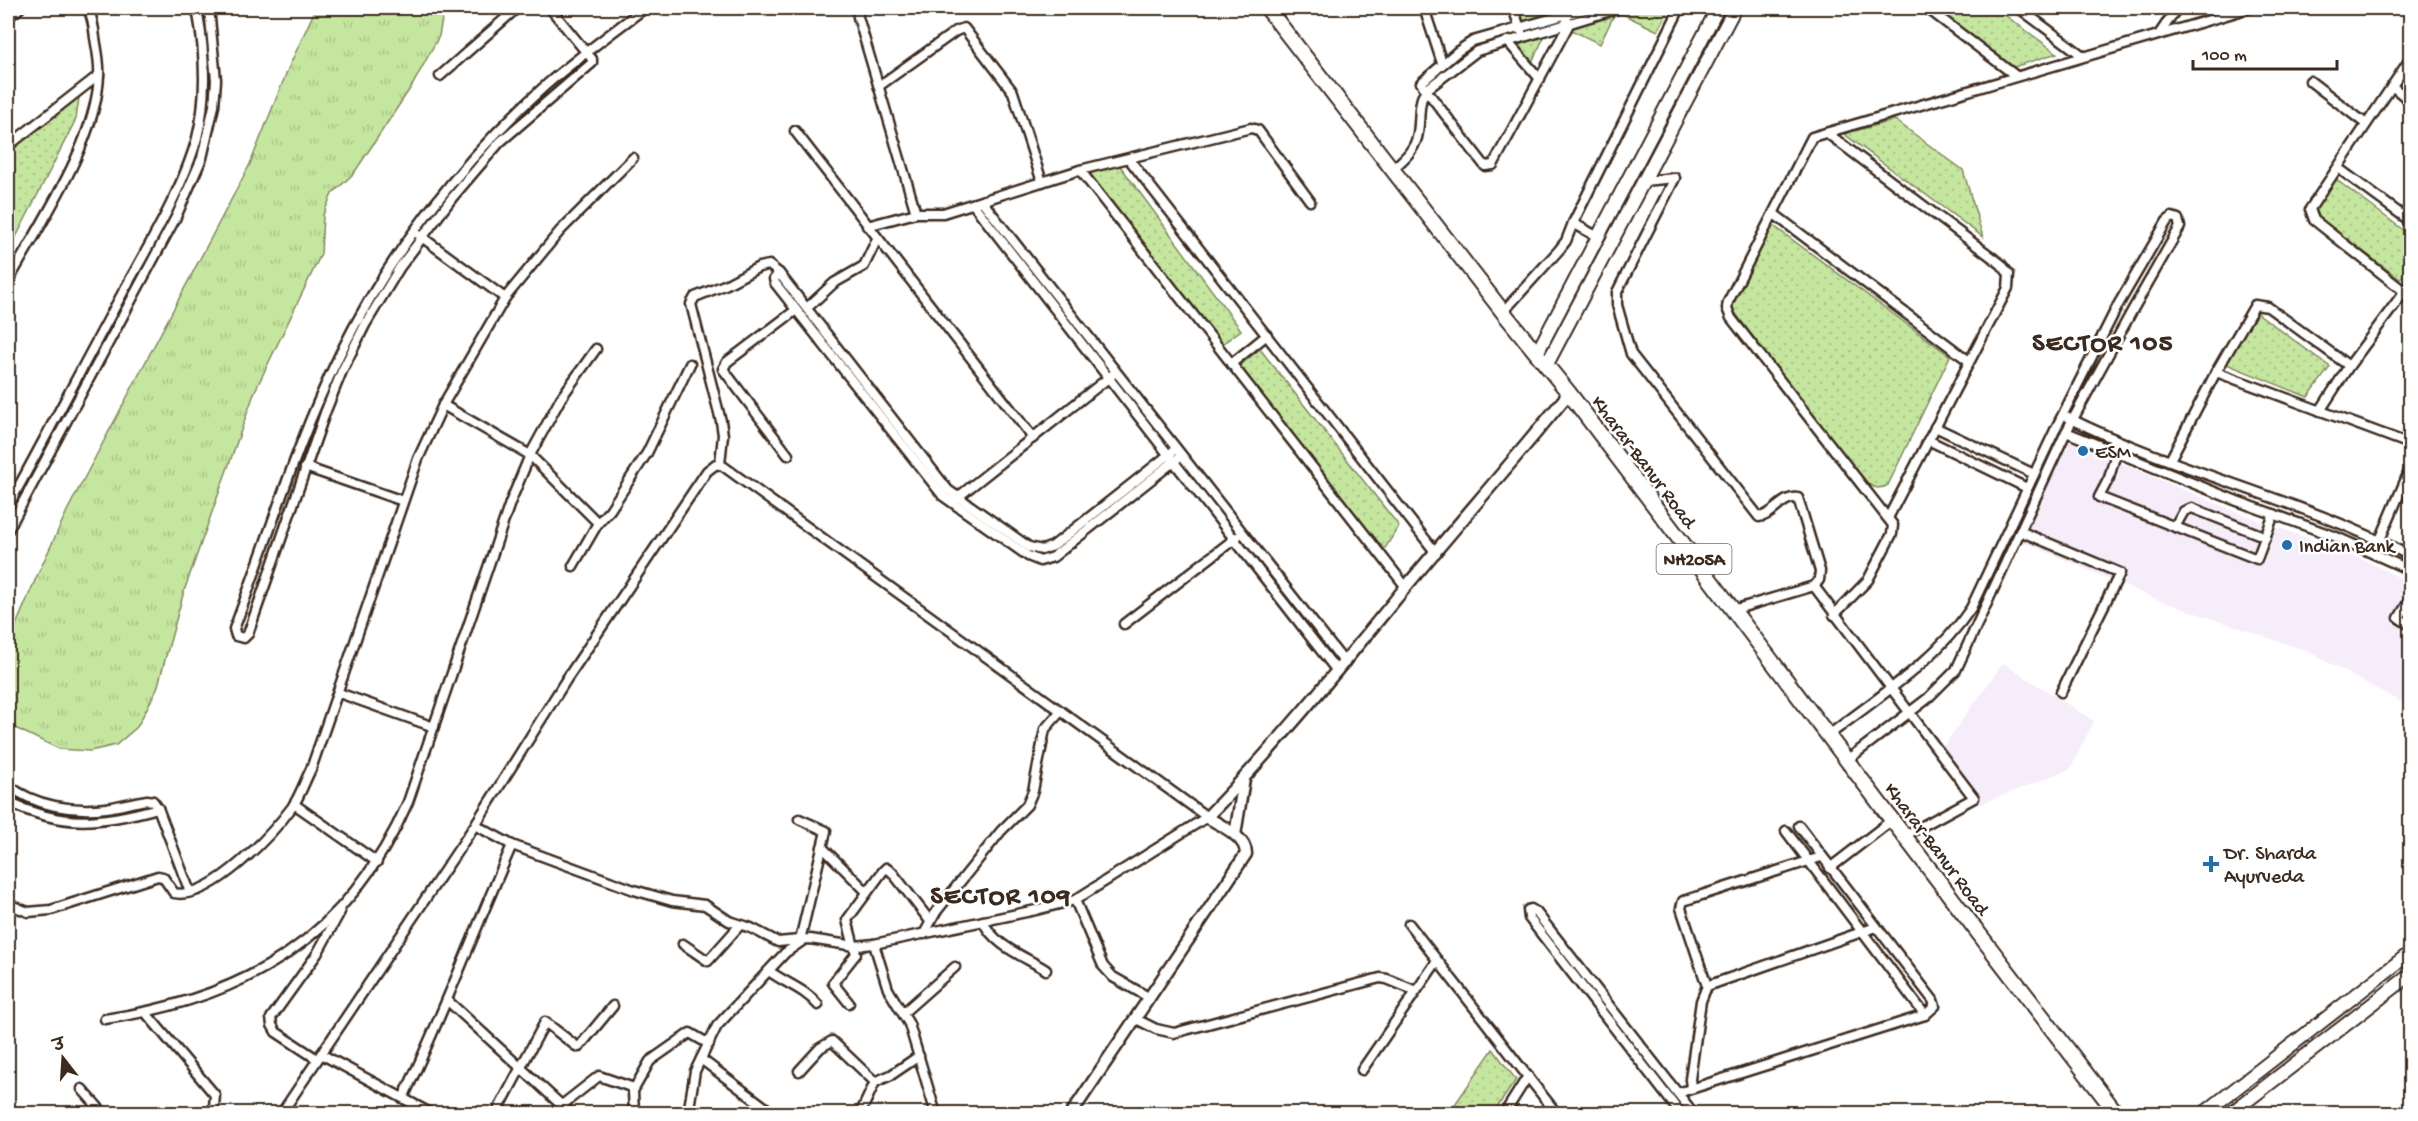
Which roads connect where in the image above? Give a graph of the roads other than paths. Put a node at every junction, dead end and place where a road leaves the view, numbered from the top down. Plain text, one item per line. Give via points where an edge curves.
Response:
1 (20, 8) edge
2 (91, 8) edge
3 (198, 8) edge
4 (209, 8) edge
5 (517, 8) edge
6 (550, 8) edge
7 (645, 8) edge
8 (858, 8) edge
9 (1267, 8) edge
10 (1424, 8) edge
11 (1514, 8) edge
12 (1589, 8) edge
13 (1620, 8) edge
14 (1680, 8) edge
15 (1718, 8) edge
16 (1735, 8) edge
17 (1927, 8) edge
18 (2019, 8) edge
19 (2176, 8) edge
20 (2250, 8) edge
21 (1567, 15) edge
22 (8, 17) edge
23 (1521, 32) junction
24 (2160, 33) junction
25 (1507, 41) junction
26 (586, 52) junction
27 (2083, 56) junction
28 (2410, 58) edge
29 (1442, 63) junction
30 (99, 75) junction
31 (440, 76) dead end
32 (2016, 76) junction
33 (1540, 79) junction
34 (2310, 81) dead end
35 (879, 86) junction
36 (2392, 86) junction
37 (1426, 90) junction
38 (2410, 101) edge
39 (2366, 124) junction
40 (795, 131) dead end
41 (1827, 133) junction
42 (8, 146) edge
43 (633, 158) dead end
44 (1129, 159) junction
45 (2338, 168) junction
46 (1080, 170) junction
47 (1392, 170) junction
48 (1644, 181) junction
49 (1042, 182) junction
50 (1310, 201) dead end
51 (977, 202) junction
52 (916, 213) junction
53 (1774, 214) junction
54 (2410, 221) edge
55 (1573, 223) junction
56 (867, 226) junction
57 (414, 232) junction
58 (1598, 237) junction
59 (423, 238) junction
60 (877, 239) junction
61 (779, 273) junction
62 (8, 282) edge
63 (2408, 288) edge
64 (506, 298) junction
65 (2118, 305) junction
66 (807, 308) junction
67 (796, 310) junction
68 (2132, 311) junction
69 (1503, 312) junction
70 (1267, 335) junction
71 (596, 349) dead end
72 (1537, 353) junction
73 (1969, 361) junction
74 (690, 364) dead end
75 (1231, 364) junction
76 (1546, 366) junction
77 (2349, 366) junction
78 (2216, 372) junction
79 (1112, 375) junction
80 (1569, 393) junction
81 (442, 405) junction
82 (2320, 411) junction
83 (2063, 414) junction
84 (2073, 420) junction
85 (1935, 427) junction
86 (2066, 432) junction
87 (1033, 438) junction
88 (1928, 440) junction
89 (2410, 444) edge
90 (2116, 453) junction
91 (530, 455) junction
92 (788, 455) dead end
93 (1175, 455) junction
94 (2170, 460) junction
95 (720, 464) junction
96 (305, 467) junction
97 (2410, 469) edge
98 (2034, 474) junction
99 (2027, 488) junction
100 (953, 500) junction
101 (403, 501) junction
102 (8, 506) edge
103 (2274, 514) junction
104 (1888, 518) junction
105 (598, 523) junction
106 (2175, 527) junction
107 (8, 530) edge
108 (2022, 532) junction
109 (1242, 533) junction
110 (2266, 537) junction
111 (1233, 539) junction
112 (2380, 540) junction
113 (1436, 553) junction
114 (2410, 556) edge
115 (573, 566) dead end
116 (2410, 570) edge
117 (1814, 586) junction
118 (1406, 587) junction
119 (2410, 599) edge
120 (1732, 610) junction
121 (1834, 615) junction
122 (1124, 624) dead end
123 (2410, 625) edge
124 (1341, 667) junction
125 (1891, 688) junction
126 (2061, 692) dead end
127 (339, 693) junction
128 (1061, 711) junction
129 (1910, 712) junction
130 (434, 727) junction
131 (1829, 735) junction
132 (1847, 760) junction
133 (1244, 779) junction
134 (8, 785) edge
135 (8, 802) edge
136 (294, 804) junction
137 (158, 808) junction
138 (1207, 816) junction
139 (799, 819) dead end
140 (1892, 820) junction
141 (475, 825) junction
142 (1799, 826) dead end
143 (1786, 831) dead end
144 (1235, 836) junction
145 (1904, 836) junction
146 (512, 845) junction
147 (822, 847) junction
148 (1821, 857) junction
149 (376, 862) junction
150 (1809, 862) junction
151 (1830, 868) junction
152 (190, 892) junction
153 (867, 892) junction
154 (1075, 900) junction
155 (8, 904) edge
156 (344, 905) junction
157 (930, 921) junction
158 (983, 921) junction
159 (1409, 924) dead end
160 (740, 925) junction
161 (1876, 927) junction
162 (1865, 932) junction
163 (924, 934) junction
164 (802, 939) junction
165 (683, 944) dead end
166 (873, 944) junction
167 (855, 946) junction
168 (2410, 953) edge
169 (1437, 961) junction
170 (955, 967) dead end
171 (1046, 970) dead end
172 (769, 971) junction
173 (2410, 975) edge
174 (1707, 987) junction
175 (1416, 991) junction
176 (1150, 998) junction
177 (448, 1001) junction
178 (849, 1003) dead end
179 (818, 1005) dead end
180 (613, 1006) dead end
181 (146, 1013) junction
182 (903, 1013) junction
183 (1925, 1015) junction
184 (1613, 1018) junction
185 (105, 1019) dead end
186 (1136, 1019) junction
187 (709, 1044) junction
188 (319, 1056) junction
189 (919, 1056) junction
190 (701, 1059) junction
191 (520, 1067) junction
192 (1362, 1070) dead end
193 (799, 1071) dead end
194 (1528, 1077) junction
195 (875, 1082) junction
196 (634, 1088) junction
197 (1691, 1088) junction
198 (82, 1089) dead end
199 (1678, 1093) junction
200 (403, 1098) junction
201 (562, 1105) junction
202 (213, 1111) edge
203 (104, 1113) edge
204 (281, 1113) edge
205 (432, 1113) edge
206 (496, 1113) edge
207 (571, 1113) edge
208 (634, 1113) edge
209 (688, 1113) edge
210 (774, 1113) edge
211 (860, 1113) edge
212 (936, 1113) edge
213 (1071, 1113) edge
214 (1504, 1113) edge
215 (1557, 1113) edge
216 (1681, 1113) edge
217 (1694, 1113) edge
218 (2117, 1113) edge
219 (2203, 1113) edge
220 (2230, 1113) edge

1 - 22 street
2 - 30 street
3 - 102 street via 205,53 203,101 187,167
4 - 107 street via 216,80 202,158 176,217
5 - 31 street
6 - 26 street
7 - 26 street
8 - 35 street
9 - 47 highway, Kharar-Banur Road / NH205A
10 - 29 street
11 - 23 street
12 - 21 street
13 - 21 street
14 - 55 street
15 - 58 main road
16 - 48 main road
17 - 32 street
18 - 27 street
19 - 24 street
20 - 24 street
21 - 23 street
21 - 33 street
23 - 25 street
23 - 29 street via 1473,41
24 - 27 street
25 - 33 street
25 - 37 street via 1477,51
26 - 57 street via 520,109
26 - 59 street via 592,60 590,65 500,142
27 - 32 street
28 - 36 street
29 - 37 street via 1421,81
30 - 42 street
30 - 62 street via 95,108 85,138
32 - 41 street
33 - 37 street via 1496,162 1489,167
34 - 39 street
35 - 49 street via 964,28 1013,92
35 - 52 street
36 - 38 street
36 - 39 street
37 - 47 street via 1417,140
39 - 45 street
40 - 56 street
41 - 53 street via 1812,136
41 - 73 street via 2006,268 2008,288
43 - 64 street via 560,231
44 - 46 street
44 - 50 street via 1255,128
44 - 70 street
45 - 54 street
45 - 63 street via 2310,209 2312,217
46 - 49 street
46 - 75 street
47 - 69 highway, Kharar-Banur Road / NH205A
48 - 76 main road
48 - 117 street via 1675,178 1617,292 1627,346 1759,517 1791,498 1798,498 1820,571
49 - 51 street
51 - 52 street via 943,213
51 - 79 street
52 - 56 street
53 - 73 street
53 - 104 street via 1728,302 1729,313
55 - 58 street
55 - 69 street via 1559,250
56 - 60 street
57 - 59 street
57 - 96 street via 356,323 313,412 234,629 241,638 248,634
58 - 72 main road
59 - 64 street
59 - 96 street via 400,267 365,325 342,371
60 - 66 street via 864,266 834,283
60 - 87 street
61 - 66 street
61 - 67 street via 774,281
61 - 95 street via 764,265 692,300 721,421
63 - 77 street
64 - 81 street
65 - 68 street
65 - 68 street via 2167,221 2175,217 2180,227
65 - 83 street
66 - 100 street
67 - 92 street via 723,369
67 - 100 street via 935,487
68 - 84 street
69 - 72 highway, Kharar-Banur Road / NH205A
70 - 75 street
70 - 113 street
71 - 91 street via 561,398
72 - 76 highway, Kharar-Banur Road / NH205A
73 - 85 street
74 - 105 street via 647,453
75 - 118 street
76 - 80 highway, Kharar-Banur Road / NH205A
77 - 78 street via 2260,304 2252,308
77 - 82 street
78 - 82 street
78 - 94 street
79 - 87 street
79 - 93 street
80 - 113 street
80 - 120 highway, Kharar-Banur Road / NH205A
81 - 91 street
81 - 101 street
82 - 89 street
83 - 84 street
83 - 98 street
84 - 86 street
84 - 94 street
85 - 88 street
85 - 98 street
86 - 90 street
86 - 108 street
87 - 100 street
88 - 99 street
88 - 104 street
90 - 103 street
90 - 106 street via 2099,497
91 - 105 street
91 - 130 street via 495,544
93 - 100 street via 1053,556 1040,561
93 - 109 street
93 - 111 street
94 - 112 street
95 - 128 street
95 - 141 street via 707,471 566,680
96 - 101 street
97 - 112 street
98 - 99 street
99 - 125 street via 1971,609 1944,642
101 - 127 street
103 - 110 street
103 - 116 street
104 - 121 street via 1893,525 1892,534 1873,572
105 - 115 street
106 - 110 street via 2184,511 2192,508
106 - 110 street via 2257,559
108 - 126 street via 2120,573
108 - 129 street via 1956,670
109 - 111 street
109 - 124 street
111 - 122 street
111 - 124 street
112 - 114 street
113 - 118 street
117 - 120 street
117 - 121 street
118 - 124 street
119 - 123 street via 2399,618
120 - 131 highway, Kharar-Banur Road / NH205A
121 - 125 street
124 - 133 street
125 - 129 street
125 - 131 street
127 - 130 street
127 - 136 street
128 - 138 street
128 - 157 street via 1045,729 1027,805 1001,831
129 - 132 street
129 - 145 street via 1974,798
130 - 149 street via 408,802
131 - 132 highway, Kharar-Banur Road / NH205A
132 - 140 highway, Kharar-Banur Road / NH205A
133 - 138 street
133 - 144 street
134 - 137 street via 41,803 72,809 147,800
135 - 137 street via 68,822 101,820
136 - 149 street
136 - 152 street via 243,861
137 - 152 street
138 - 144 street
138 - 154 street
139 - 147 street via 824,829
140 - 145 highway, Kharar-Banur Road / NH205A
140 - 151 street
141 - 146 street
141 - 188 street
142 - 148 street
143 - 150 street
144 - 176 street via 1246,849 1244,859
145 - 218 highway, Kharar-Banur Road / NH205A
146 - 160 street via 667,900 705,905
146 - 177 street
147 - 153 street
147 - 164 street
148 - 150 street
148 - 151 street
149 - 156 street
150 - 162 street
150 - 174 street via 1683,901 1681,908
151 - 161 street
152 - 155 street via 174,893 158,876 51,910 28,912
153 - 157 street via 889,869
153 - 167 street via 847,920
154 - 158 street
154 - 176 street via 1103,966 1113,977
156 - 181 street via 301,945 251,976 208,995
156 - 188 street via 317,954 271,1018 276,1032
157 - 163 street
158 - 163 street
158 - 171 street via 995,940
159 - 169 street
160 - 164 street via 778,942
160 - 165 street via 708,961
161 - 162 street
161 - 183 street via 1934,1003
162 - 174 street
162 - 183 street
163 - 166 street
164 - 167 street
164 - 172 street
166 - 167 street
166 - 182 street via 888,989
167 - 178 street via 854,959 833,983
168 - 219 main road
169 - 175 street
169 - 194 street
170 - 182 street
172 - 179 street
172 - 187 street via 717,1026
173 - 220 main road
174 - 197 street via 1703,992
175 - 186 street via 1387,979 1370,980 1174,1034
175 - 192 street
176 - 186 street
177 - 191 street
177 - 200 street
180 - 191 street via 579,1047 545,1022
181 - 185 street
181 - 202 street via 212,1091
182 - 189 street
183 - 197 street
184 - 184 street via 1529,918 1528,910 1536,912
184 - 199 street
184 - 216 street
186 - 213 street
187 - 190 street
187 - 196 street via 688,1034 654,1057
188 - 200 street
188 - 204 street
189 - 195 street
189 - 212 street
190 - 209 street
190 - 210 street
191 - 201 street
191 - 206 street
193 - 195 street via 820,1048 833,1041
194 - 214 street
194 - 215 street
195 - 211 street
196 - 201 street via 600,1076
196 - 208 street
197 - 199 street
198 - 203 street
199 - 217 street
200 - 205 street
201 - 207 street

